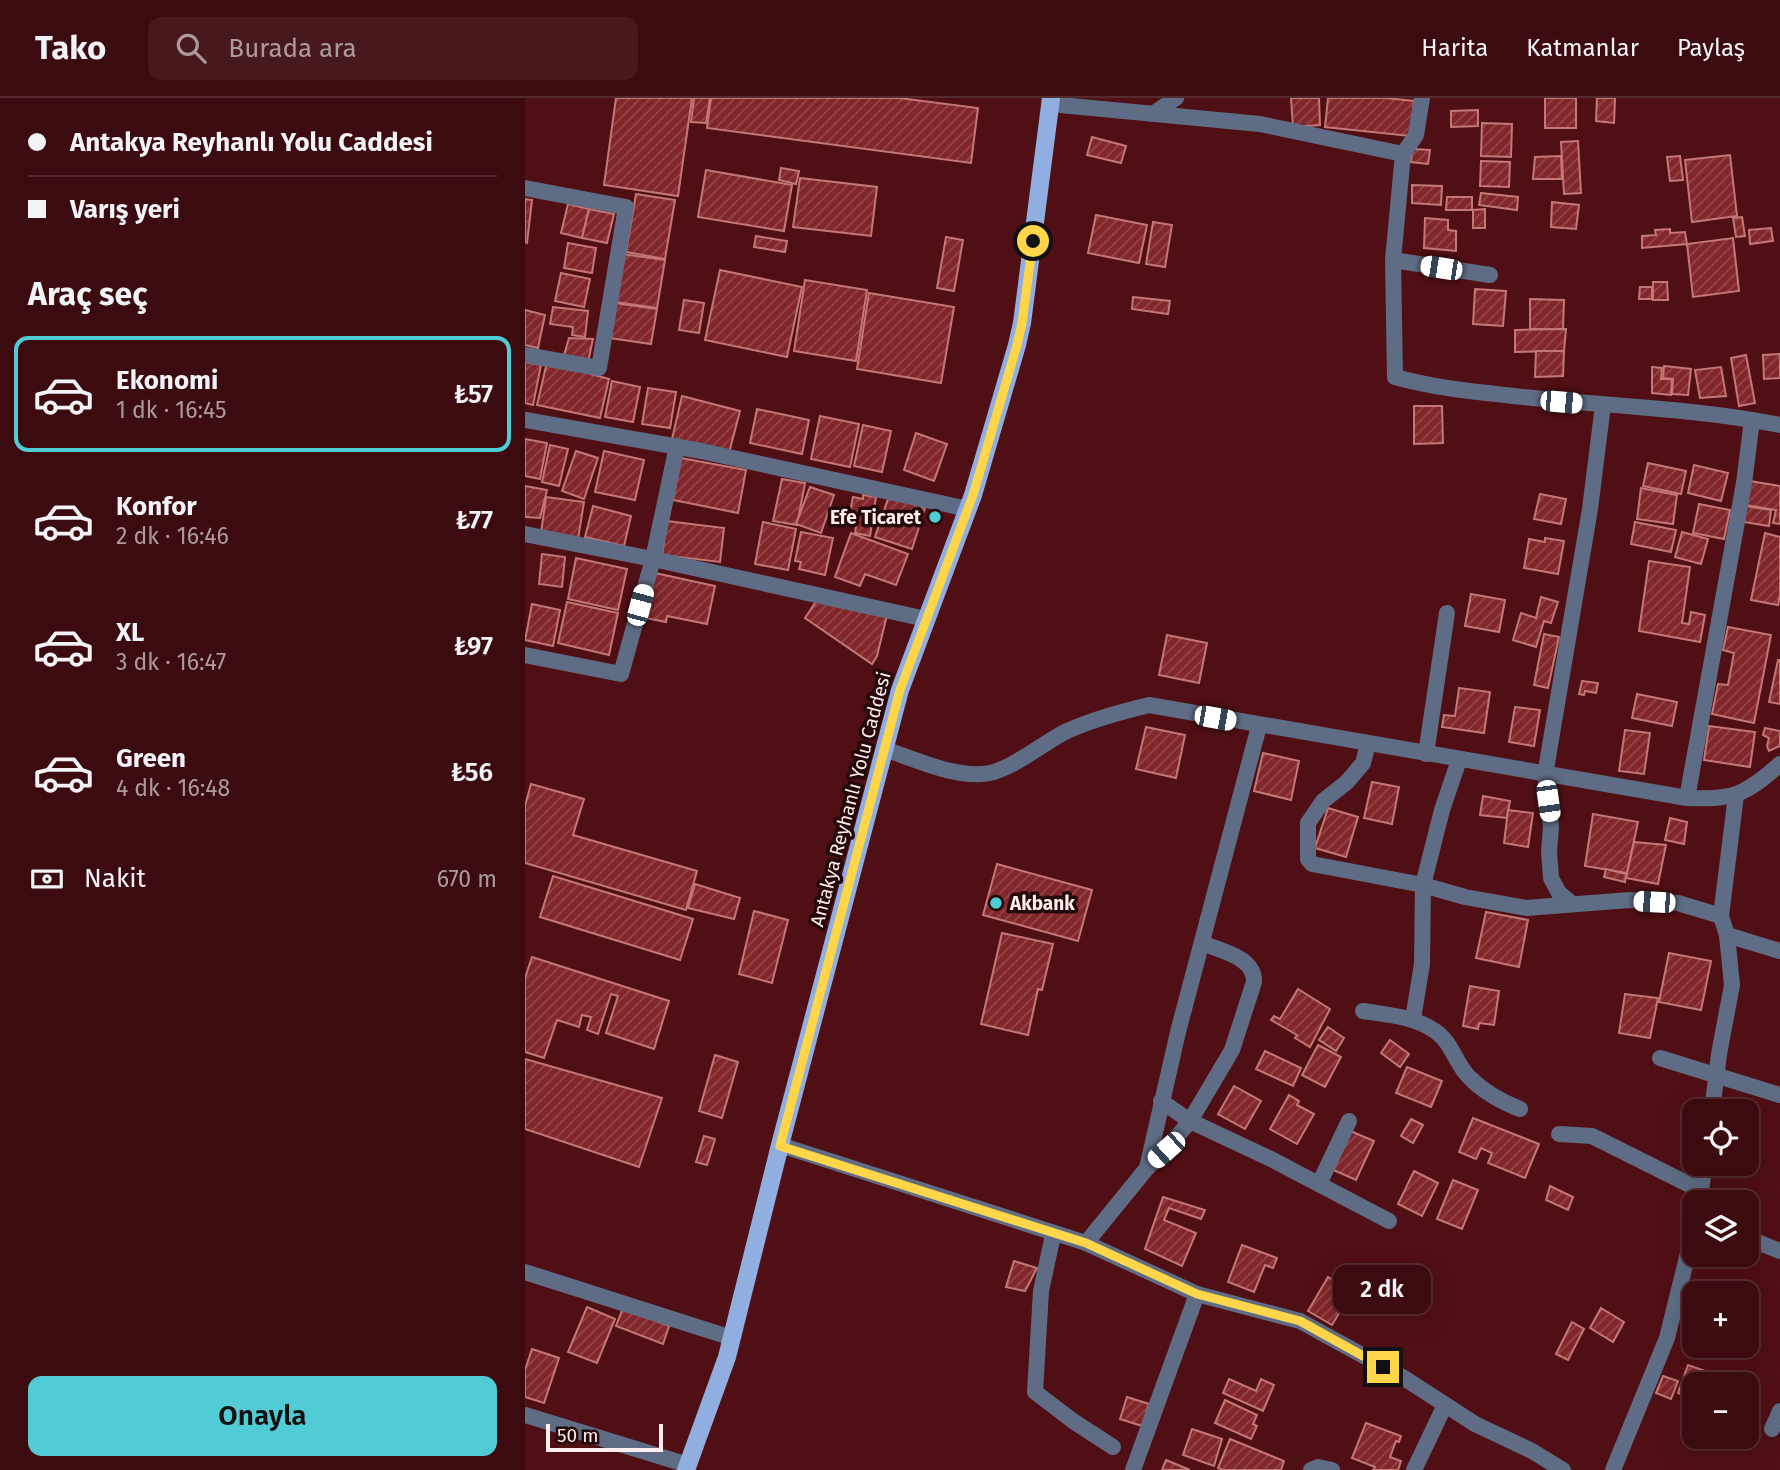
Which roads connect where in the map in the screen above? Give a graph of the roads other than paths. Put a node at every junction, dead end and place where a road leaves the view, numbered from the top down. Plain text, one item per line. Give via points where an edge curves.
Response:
1 (1176, 98) edge
2 (1422, 98) edge
3 (1050, 101) edge
4 (1153, 114) junction
5 (1403, 155) junction
6 (525, 188) edge
7 (1392, 260) junction
8 (1490, 275) dead end
9 (525, 355) edge
10 (1604, 405) junction
11 (525, 420) edge
12 (1752, 420) junction
13 (1780, 425) edge
14 (677, 446) junction
15 (968, 509) junction
16 (525, 534) edge
17 (653, 559) junction
18 (1447, 613) dead end
19 (926, 619) junction
20 (525, 655) edge
21 (1259, 726) junction
22 (1368, 744) junction
23 (884, 749) junction
24 (1426, 754) junction
25 (1459, 760) junction
26 (1780, 764) edge
27 (1545, 775) junction
28 (1736, 795) junction
29 (1687, 798) junction
30 (1423, 885) junction
31 (1571, 904) junction
32 (1721, 916) junction
33 (1727, 935) junction
34 (1202, 943) junction
35 (1780, 951) edge
36 (1363, 1011) dead end
37 (1413, 1019) junction
38 (1660, 1058) dead end
39 (1717, 1075) junction
40 (1780, 1095) edge
41 (1714, 1099) edge
42 (1161, 1101) junction
43 (1520, 1109) dead end
44 (1190, 1121) junction
45 (1349, 1121) dead end
46 (1559, 1134) dead end
47 (780, 1146) junction
48 (1147, 1168) junction
49 (1319, 1184) junction
50 (1688, 1190) edge
51 (1389, 1221) dead end
52 (1053, 1235) junction
53 (1086, 1243) junction
54 (1759, 1243) edge
55 (1780, 1251) edge
56 (1686, 1267) edge
57 (525, 1272) edge
58 (1197, 1294) junction
59 (732, 1338) junction
60 (1445, 1405) junction
61 (1780, 1411) edge
62 (525, 1415) edge
63 (1772, 1429) dead end
64 (1113, 1447) dead end
65 (687, 1468) edge
66 (1133, 1470) edge
67 (1311, 1470) edge
68 (1332, 1470) edge
69 (1414, 1470) edge
70 (1563, 1470) edge
71 (1613, 1470) edge

1 - 4 street
2 - 5 street via 1416,135
3 - 4 street
3 - 15 main road, Antakya Reyhanlı Yolu Caddesi via 1022,323
4 - 5 street via 1260,124
5 - 7 street
6 - 9 street via 626,207 599,368
7 - 8 street
7 - 10 street via 1395,377 1438,388
10 - 12 street
10 - 27 street
11 - 14 street
12 - 13 street
12 - 29 street
14 - 15 street
14 - 17 street
15 - 19 main road, Antakya Reyhanlı Yolu Caddesi
16 - 17 street
17 - 19 street
17 - 20 street via 621,674
18 - 24 street
19 - 23 main road, Antakya Reyhanlı Yolu Caddesi
21 - 22 street
21 - 23 street via 1149,705 1066,732 985,775 953,772
21 - 34 street
22 - 24 street
22 - 30 street via 1363,763 1308,823 1308,859 1331,869
23 - 47 main road, Antakya Reyhanlı Yolu Caddesi
24 - 25 street
25 - 27 street
25 - 30 street
26 - 28 street
27 - 29 street
27 - 31 street via 1551,878
28 - 29 street via 1720,800
28 - 32 street
30 - 31 street via 1526,908
30 - 37 street via 1422,964
31 - 32 street via 1678,903
32 - 33 street
33 - 35 street
33 - 39 street via 1732,985
34 - 42 street
34 - 44 street via 1246,962 1254,972 1254,982 1232,1050
36 - 37 street
37 - 43 street via 1437,1032 1469,1078 1500,1101
38 - 39 street
39 - 40 street
39 - 41 street
42 - 44 street
42 - 48 street
44 - 48 street
44 - 49 street
45 - 49 street
46 - 50 street via 1592,1136
47 - 52 street
47 - 59 main road, Antakya Reyhanlı Yolu Caddesi
48 - 53 street
49 - 51 street
52 - 53 street
52 - 64 street via 1041,1291 1035,1392
53 - 58 street
54 - 55 street
56 - 71 street via 1667,1338
57 - 59 street
58 - 60 street via 1300,1321
58 - 66 street
59 - 65 main road, Antakya Reyhanlı Yolu Caddesi
60 - 69 street
60 - 70 street
61 - 63 street
62 - 65 street
67 - 68 street via 1318,1466

